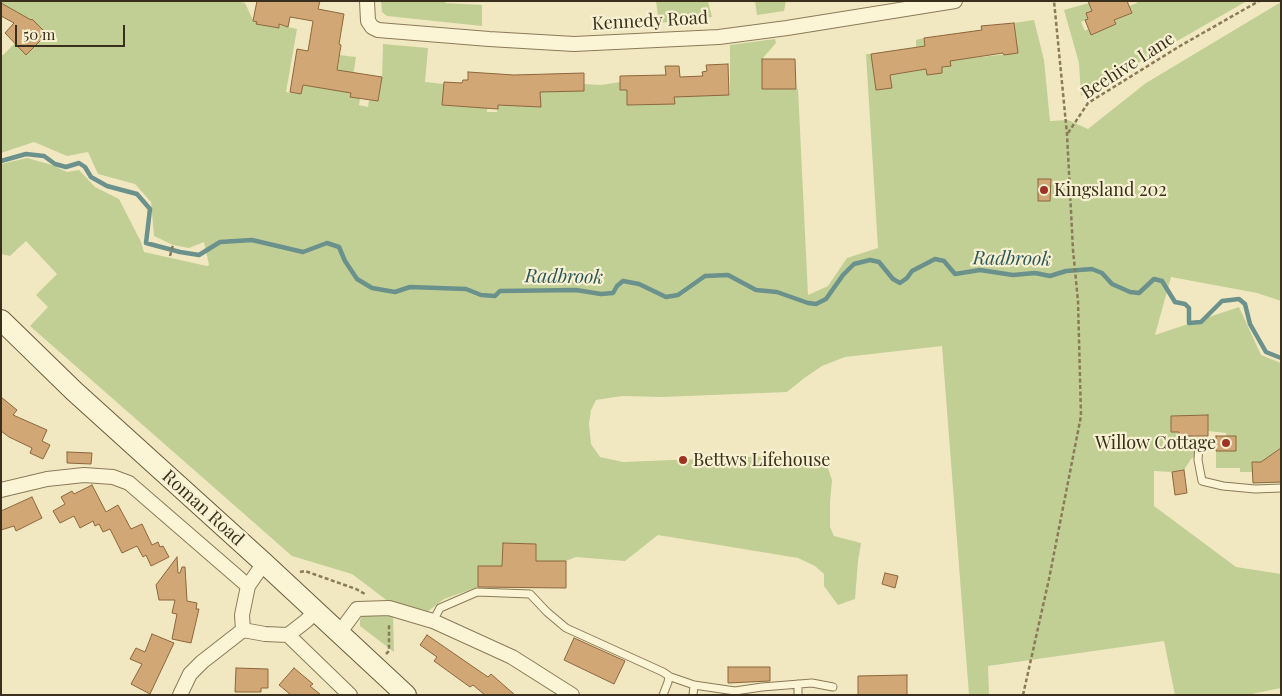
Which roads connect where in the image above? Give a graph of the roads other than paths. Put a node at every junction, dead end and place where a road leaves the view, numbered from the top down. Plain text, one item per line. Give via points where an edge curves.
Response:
1 (367, 1) edge
2 (955, 1) edge
3 (1, 320) edge
4 (1199, 444) dead end
5 (1281, 488) edge
6 (1, 490) edge
7 (264, 563) junction
8 (248, 586) junction
9 (316, 611) junction
10 (433, 621) junction
11 (243, 630) junction
12 (340, 632) junction
13 (288, 635) junction
14 (668, 676) junction
15 (694, 684) junction
16 (798, 684) junction
17 (832, 687) dead end
18 (180, 695) edge
19 (350, 695) edge
20 (406, 695) edge
21 (572, 695) edge
22 (664, 695) edge
23 (694, 695) edge
24 (798, 695) edge

1 - 2 street, Kennedy Road via 368,21 378,30 574,44 718,37
3 - 7 main road, Roman Road via 74,391
4 - 5 lane via 1202,482 1256,489
6 - 8 street, Roman Road via 47,478 113,476 129,483
7 - 8 street
7 - 9 main road, Roman Road
8 - 11 street via 242,615
9 - 12 main road, Roman Road
9 - 13 street
10 - 12 street via 389,608 357,609
10 - 14 lane via 440,608 477,592 530,594 566,628
10 - 21 street via 512,657
11 - 13 street
11 - 18 street via 190,674
12 - 20 main road, Roman Road
13 - 19 street
14 - 15 lane
14 - 22 lane
15 - 16 lane via 736,691
15 - 23 lane
16 - 17 lane via 812,682
16 - 24 lane

